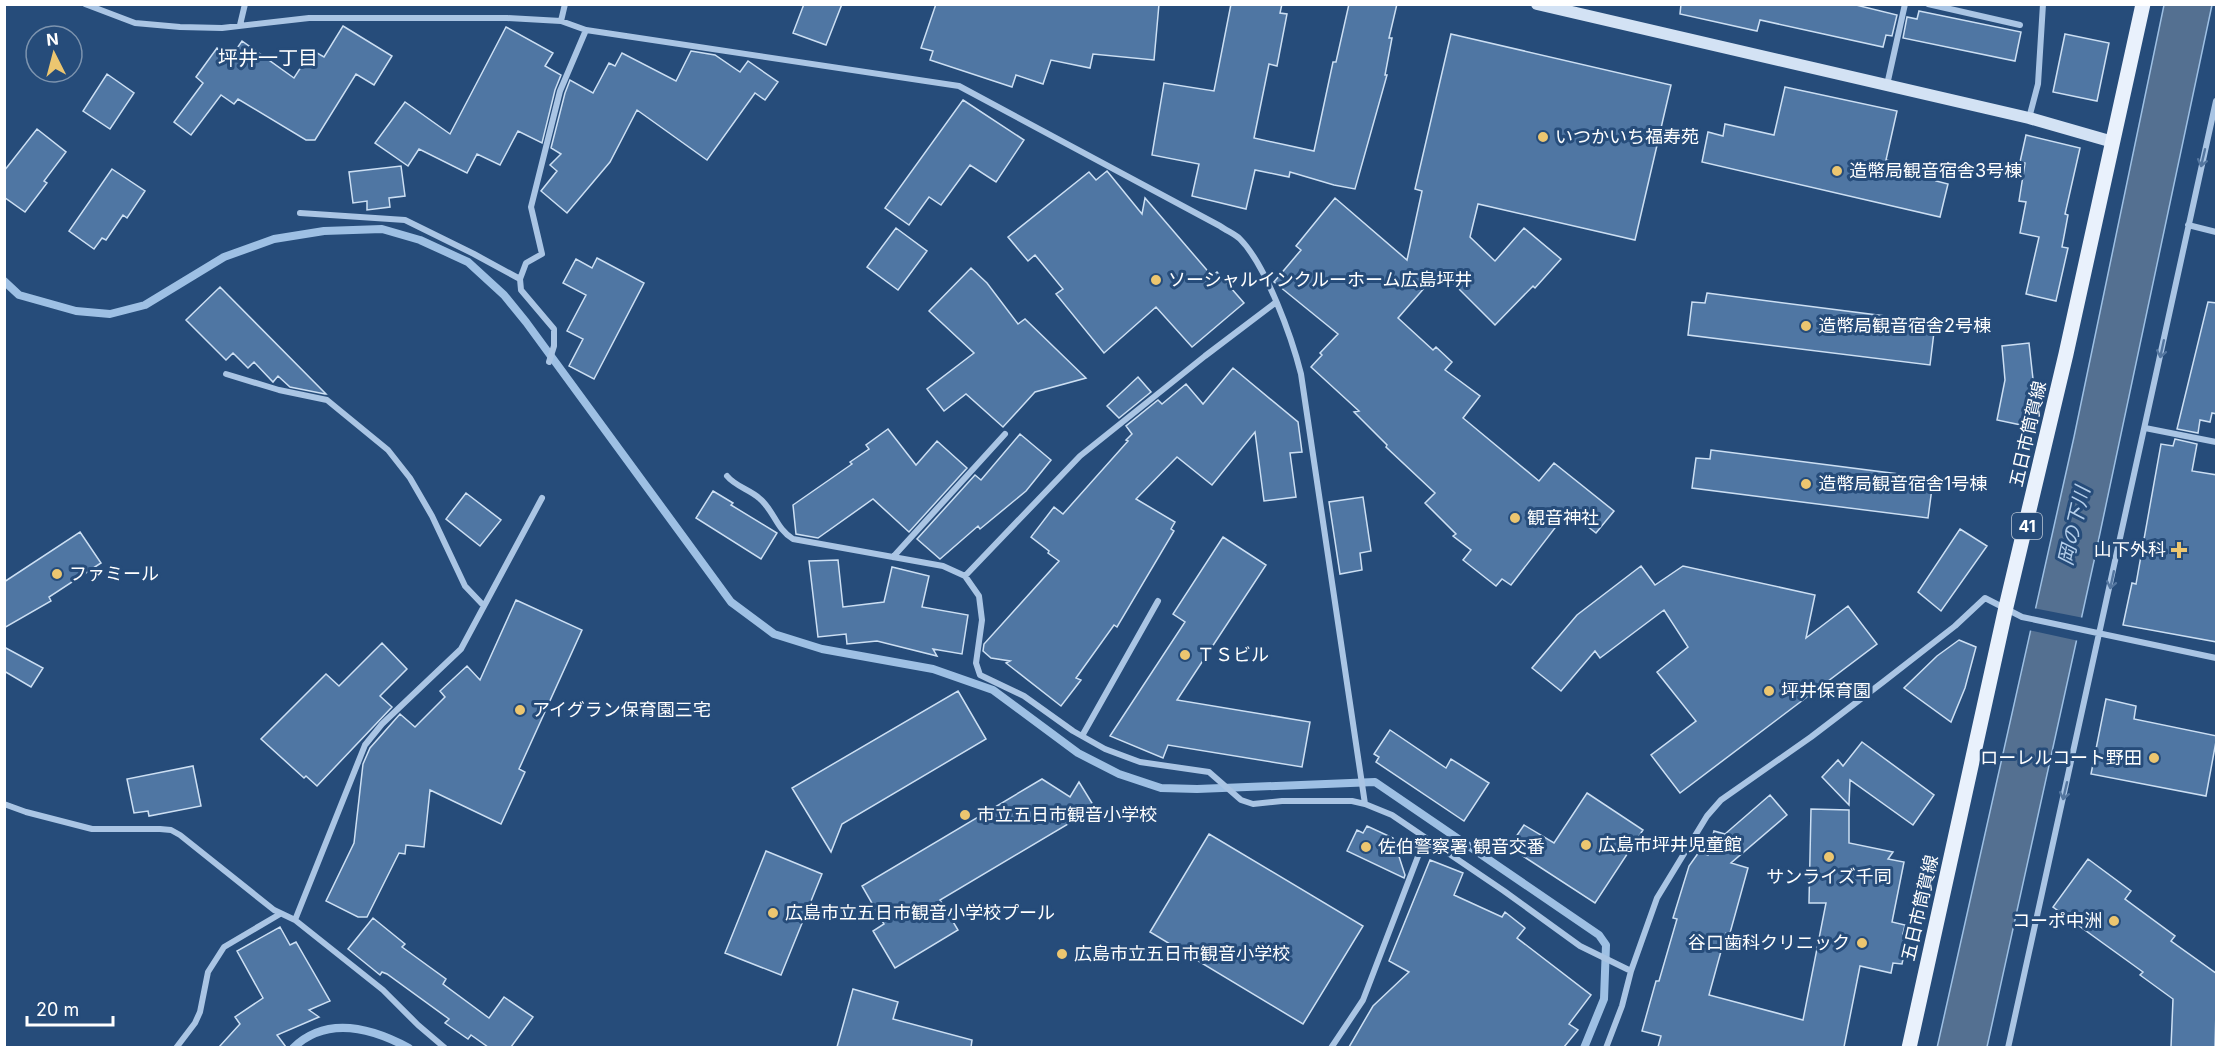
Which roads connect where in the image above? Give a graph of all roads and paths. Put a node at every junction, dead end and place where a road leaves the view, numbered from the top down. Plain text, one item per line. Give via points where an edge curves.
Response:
1 (85, 4) edge
2 (245, 4) edge
3 (565, 4) edge
4 (1537, 4) edge
5 (1905, 4) edge
6 (1928, 4) edge
7 (2043, 4) edge
8 (2143, 4) edge
9 (1574, 8) edge
10 (561, 21) junction
11 (2020, 25) dead end
12 (240, 26) junction
13 (586, 30) junction
14 (1887, 86) junction
15 (2217, 101) edge
16 (2029, 118) junction
17 (2113, 142) junction
18 (300, 213) dead end
19 (2188, 225) junction
20 (2217, 232) edge
21 (520, 279) junction
22 (1275, 303) junction
23 (549, 362) dead end
24 (226, 374) dead end
25 (2145, 428) junction
26 (1005, 434) dead end
27 (2217, 441) edge
28 (727, 476) dead end
29 (542, 498) dead end
30 (893, 557) junction
31 (965, 576) junction
32 (1158, 601) dead end
33 (484, 606) junction
34 (2006, 607) junction
35 (2100, 635) junction
36 (2217, 658) edge
37 (1082, 736) junction
38 (4, 804) edge
39 (1365, 804) junction
40 (1425, 838) junction
41 (280, 914) junction
42 (295, 920) junction
43 (1632, 971) junction
44 (176, 1047) edge
45 (445, 1047) edge
46 (1331, 1047) edge
47 (1606, 1047) edge
48 (1909, 1047) edge
49 (2008, 1047) edge

1 - 12 street via 135,23
2 - 12 street
3 - 10 street
4 - 9 street
5 - 14 street
6 - 11 street
7 - 16 street via 2038,84
8 - 17 main road, 五日市筒賀線 / 41
9 - 14 street
10 - 12 street via 309,18
10 - 13 street
13 - 21 street via 561,91 531,207 542,254 526,263
13 - 22 street via 959,86 1221,226 1239,239 1256,261
14 - 16 street
15 -> 19 street
16 - 17 street
17 - 34 main road, 五日市筒賀線 / 41
18 - 21 street via 405,220
19 - 20 street
19 -> 25 street
21 - 23 street via 521,290 554,329
22 - 31 street via 1080,456
22 - 39 street via 1293,342 1301,374
24 - 33 street via 327,400 387,450 410,478 432,516 465,586
25 - 27 street
25 -> 35 street
26 - 30 street
28 - 30 street via 765,503 784,535
29 - 33 street
30 - 31 street via 943,566
31 - 37 street via 979,596 982,620 976,667 980,675 1024,696
32 - 37 street
33 - 42 street via 460,649 365,745
34 - 35 street via 2022,617
34 - 43 street via 1985,598 1874,689 1721,800 1656,898
34 - 48 main road, 五日市筒賀線 / 41
35 - 36 street
35 -> 49 street
37 - 39 street via 1140,762 1205,771 1241,800 1253,804
38 - 41 street via 92,829 171,830
39 - 40 street via 1392,815
40 - 43 street via 1580,946
40 - 46 street via 1363,1000
41 - 42 street
41 - 44 street via 224,947 208,972 195,1023
42 - 45 street via 383,990
43 - 47 street

